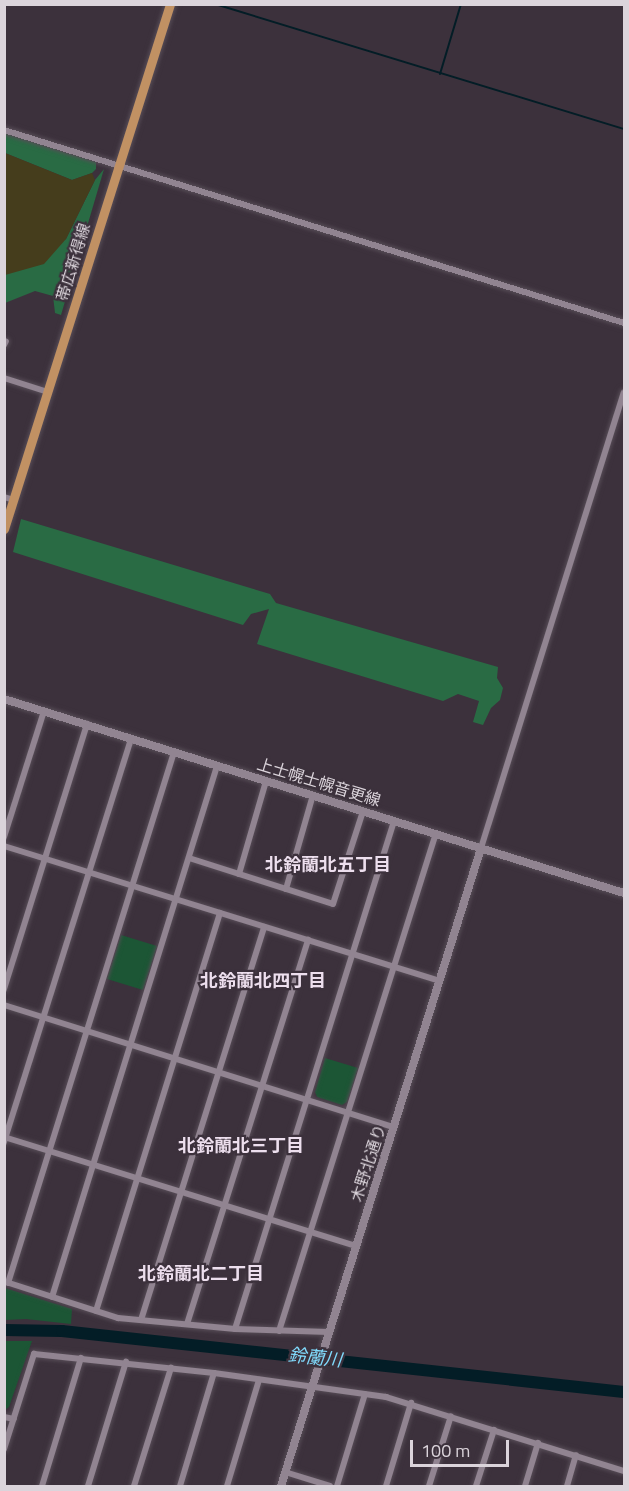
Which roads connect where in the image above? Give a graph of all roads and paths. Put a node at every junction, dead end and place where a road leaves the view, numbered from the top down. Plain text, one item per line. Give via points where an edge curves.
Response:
1 (170, 4) edge
2 (4, 130) edge
3 (119, 166) junction
4 (624, 324) edge
5 (4, 378) edge
6 (48, 392) junction
7 (624, 393) edge
8 (9, 499) edge
9 (4, 529) edge
10 (4, 699) edge
11 (44, 711) junction
12 (87, 724) junction
13 (131, 738) junction
14 (174, 752) junction
15 (217, 766) junction
16 (266, 781) junction
17 (314, 795) junction
18 (363, 811) junction
19 (394, 821) junction
20 (436, 833) junction
21 (4, 837) edge
22 (4, 846) edge
23 (481, 848) junction
24 (189, 858) junction
25 (45, 859) junction
26 (89, 872) junction
27 (239, 874) junction
28 (132, 886) junction
29 (286, 889) junction
30 (624, 893) edge
31 (176, 899) junction
32 (220, 913) junction
33 (264, 927) junction
34 (308, 940) junction
35 (352, 954) junction
36 (394, 967) junction
37 (440, 981) junction
38 (4, 989) edge
39 (4, 1005) edge
40 (43, 1017) junction
41 (87, 1031) junction
42 (130, 1045) junction
43 (175, 1059) junction
44 (219, 1072) junction
45 (262, 1086) junction
46 (307, 1100) junction
47 (348, 1112) junction
48 (394, 1127) junction
49 (5, 1138) edge
50 (50, 1151) junction
51 (93, 1164) junction
52 (137, 1178) junction
53 (181, 1192) junction
54 (225, 1205) junction
55 (269, 1219) junction
56 (310, 1232) junction
57 (356, 1246) junction
58 (6, 1282) edge
59 (52, 1297) junction
60 (96, 1311) junction
61 (141, 1320) junction
62 (187, 1324) junction
63 (235, 1329) junction
64 (279, 1331) junction
65 (329, 1332) junction
66 (81, 1358) junction
67 (126, 1362) junction
68 (171, 1368) junction
69 (214, 1373) junction
70 (259, 1380) junction
71 (312, 1388) junction
72 (365, 1394) junction
73 (411, 1403) junction
74 (451, 1416) junction
75 (4, 1417) edge
76 (14, 1419) junction
77 (494, 1430) junction
78 (538, 1443) junction
79 (4, 1449) edge
80 (576, 1455) junction
81 (624, 1471) edge
82 (285, 1472) junction
83 (42, 1486) edge
84 (88, 1486) edge
85 (135, 1486) edge
86 (180, 1486) edge
87 (227, 1486) edge
88 (281, 1486) edge
89 (330, 1486) edge
90 (337, 1486) edge
91 (386, 1486) edge
92 (429, 1486) edge
93 (476, 1486) edge
94 (525, 1486) edge
95 (567, 1486) edge

1 - 3 main road, 帯広新得線
2 - 3 street
3 - 4 street
3 - 6 main road, 帯広新得線
5 - 6 street
6 - 8 main road, 帯広新得線
7 - 23 street
8 - 9 main road, 帯広新得線
10 - 11 main road, 上士幌士幌音更線
11 - 12 main road, 上士幌士幌音更線
11 - 21 street
12 - 13 main road, 上士幌士幌音更線
12 - 25 street
13 - 14 main road, 上士幌士幌音更線
13 - 26 street
14 - 15 main road, 上士幌士幌音更線
14 - 28 street
15 - 16 main road, 上士幌士幌音更線
15 - 24 street
16 - 17 main road, 上士幌士幌音更線
16 - 27 street
17 - 18 main road, 上士幌士幌音更線
17 - 29 street
18 - 19 main road, 上士幌士幌音更線
18 - 29 street via 333,904
19 - 20 main road, 上士幌士幌音更線
19 - 35 street
20 - 23 main road, 上士幌士幌音更線
20 - 36 street
22 - 25 street
23 - 30 main road, 上士幌士幌音更線
23 - 37 street, 木野北通り
24 - 27 street
24 - 31 street
25 - 26 street
25 - 38 street
26 - 28 street
26 - 40 street
27 - 29 street
28 - 31 street
28 - 41 street
31 - 32 street
31 - 42 street
32 - 33 street
32 - 43 street
33 - 34 street
33 - 44 street
34 - 35 street
34 - 45 street
35 - 36 street
35 - 46 street
36 - 37 street
36 - 47 street
37 - 48 street, 木野北通り
39 - 40 street
40 - 41 street
40 - 49 street
41 - 42 street
41 - 50 street
42 - 43 street
42 - 51 street
43 - 44 street
43 - 52 street
44 - 45 street
44 - 53 street
45 - 46 street
45 - 54 street
46 - 47 street
46 - 55 street
47 - 48 street
47 - 56 street
48 - 57 street, 木野北通り
49 - 50 street
50 - 51 street
50 - 58 street
51 - 52 street
51 - 59 street
52 - 53 street
52 - 60 street
53 - 54 street
53 - 61 street
54 - 55 street
54 - 62 street
55 - 56 street
55 - 63 street
56 - 57 street
56 - 64 street
57 - 65 street, 木野北通り
58 - 59 street
59 - 60 street
60 - 61 street
61 - 62 street
62 - 63 street
63 - 64 street
64 - 65 street
65 - 71 street, 木野北通り
66 - 67 street
66 - 76 street via 34,1354
66 - 83 street
67 - 68 street
67 - 84 street
68 - 69 street
68 - 85 street
69 - 70 street
69 - 86 street
70 - 71 street
70 - 87 street
71 - 72 street
71 - 82 street, 木野北通り
72 - 73 street
72 - 90 street
73 - 74 street
73 - 91 street
74 - 77 street
74 - 92 street
75 - 76 street
76 - 79 street
77 - 78 street
77 - 93 street
78 - 80 street
78 - 94 street
80 - 81 street
80 - 95 street
82 - 88 street, 木野北通り
82 - 89 street

